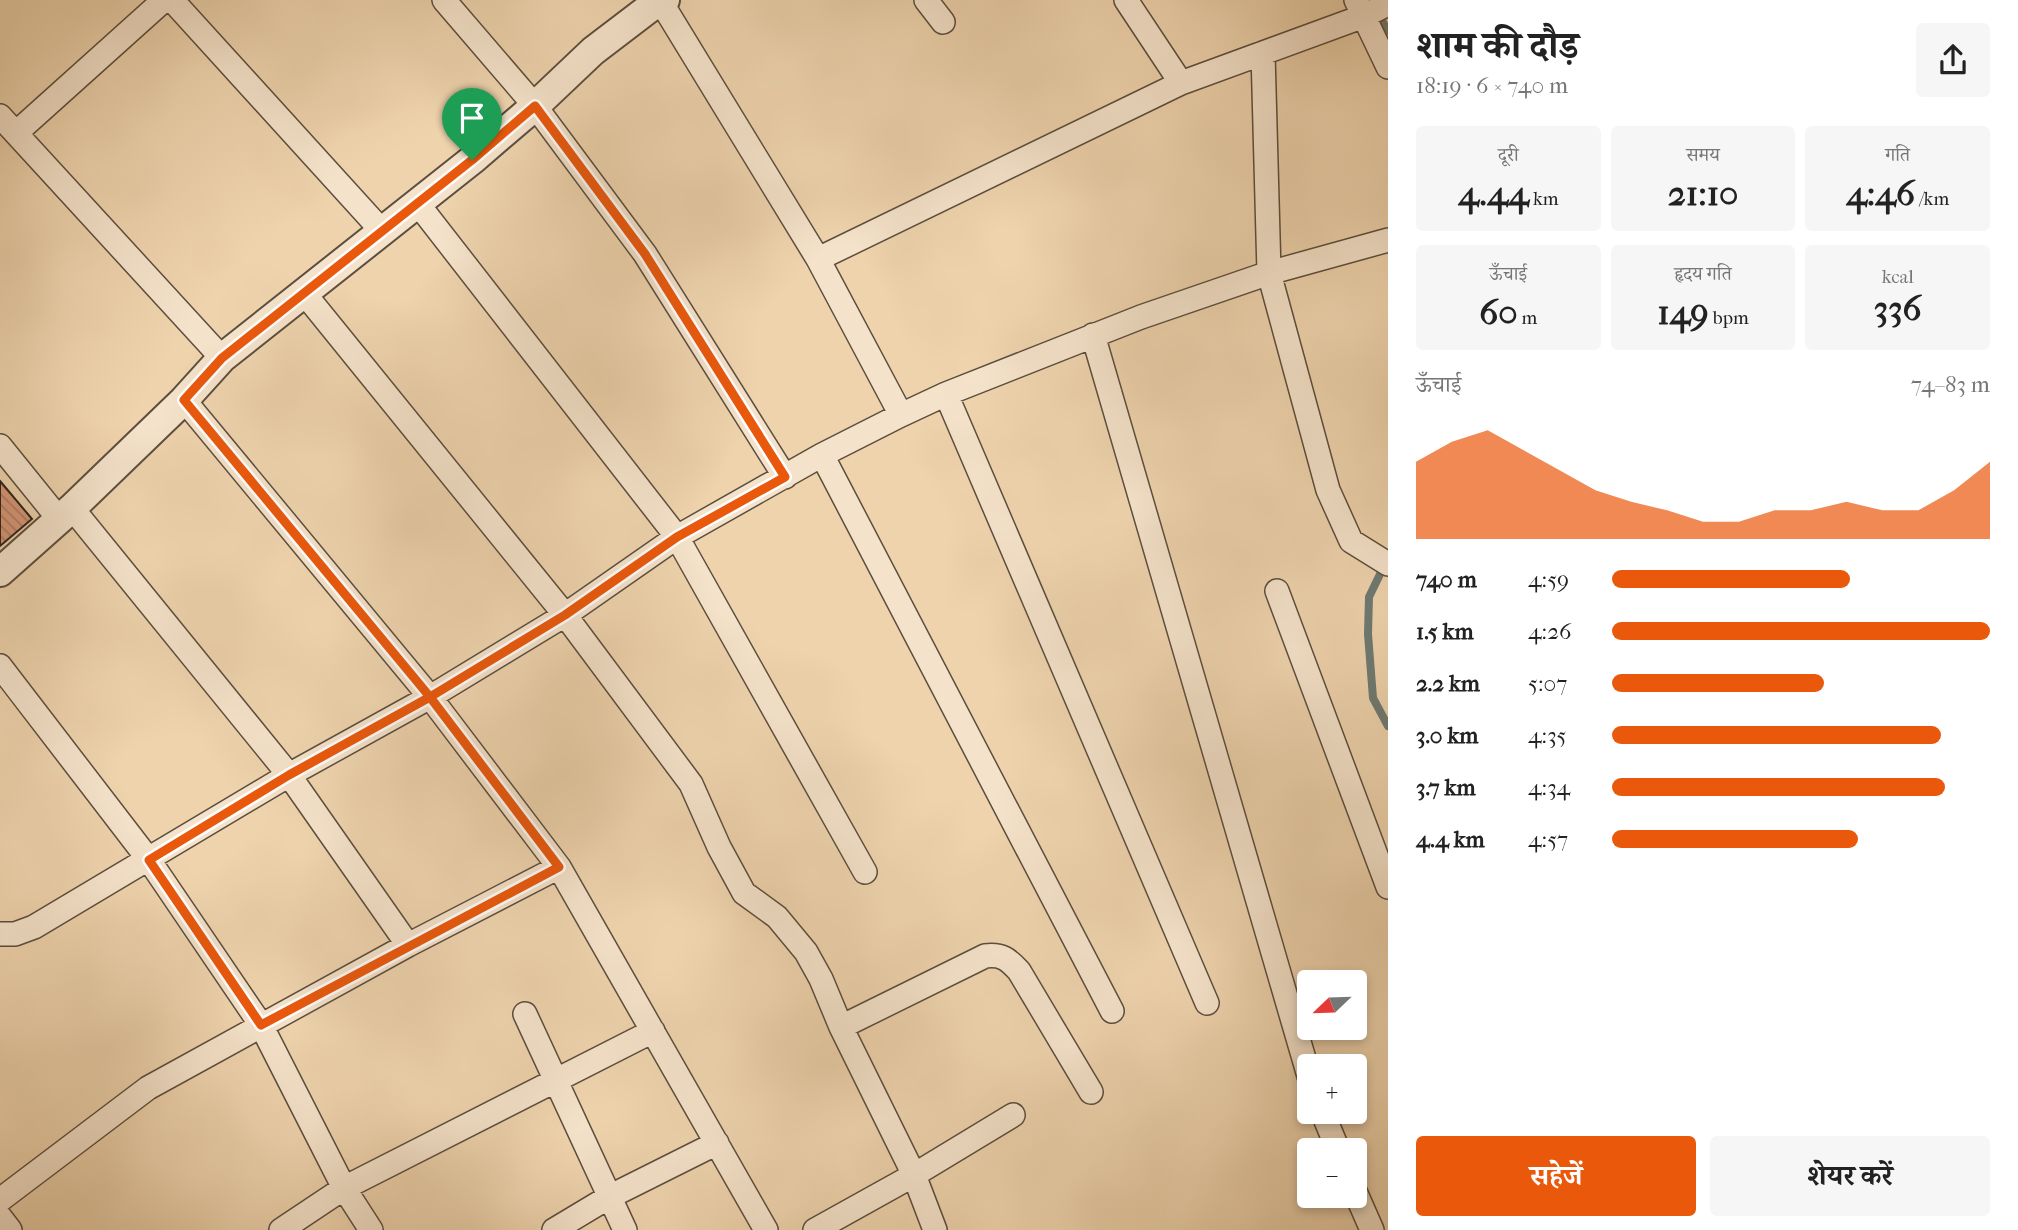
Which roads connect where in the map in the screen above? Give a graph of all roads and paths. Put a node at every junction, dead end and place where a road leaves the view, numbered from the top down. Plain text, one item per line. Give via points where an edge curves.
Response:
1 (164, 0) edge
2 (172, 0) edge
3 (444, 0) edge
4 (926, 0) edge
5 (1126, 0) edge
6 (654, 3) edge
7 (1370, 8) edge
8 (943, 22) dead end
9 (1263, 53) junction
10 (1388, 67) edge
11 (1181, 83) junction
12 (535, 106) junction
13 (0, 116) edge
14 (16, 133) junction
15 (418, 204) junction
16 (382, 231) junction
17 (1388, 240) edge
18 (818, 259) junction
19 (1269, 273) junction
20 (304, 293) junction
21 (1093, 335) junction
22 (222, 358) junction
23 (946, 394) junction
24 (184, 400) junction
25 (901, 415) junction
26 (0, 446) edge
27 (822, 455) junction
28 (785, 477) junction
29 (65, 514) junction
30 (677, 537) junction
31 (1388, 565) edge
32 (0, 572) edge
33 (1277, 591) dead end
34 (565, 615) junction
35 (0, 666) edge
36 (430, 697) junction
37 (289, 775) junction
38 (149, 860) junction
39 (559, 867) junction
40 (865, 873) dead end
41 (1388, 887) edge
42 (0, 915) edge
43 (8, 934) edge
44 (408, 945) junction
45 (1207, 1003) dead end
46 (1112, 1011) dead end
47 (525, 1014) dead end
48 (261, 1025) junction
49 (841, 1027) junction
50 (653, 1031) junction
51 (1303, 1054) edge
52 (555, 1081) junction
53 (1091, 1093) dead end
54 (1013, 1115) dead end
55 (717, 1143) junction
56 (914, 1175) junction
57 (344, 1188) junction
58 (609, 1197) junction
59 (0, 1200) edge
60 (1362, 1208) edge
61 (0, 1217) edge
62 (10, 1230) edge
63 (281, 1230) edge
64 (371, 1230) edge
65 (554, 1230) edge
66 (625, 1230) edge
67 (766, 1230) edge
68 (815, 1230) edge
69 (935, 1230) edge
70 (1372, 1230) edge

1 - 14 street
2 - 16 street
3 - 12 street
4 - 8 street
5 - 11 street
6 - 12 street via 593,51
6 - 18 street
7 - 9 street
7 - 10 street
9 - 11 street
9 - 19 street
11 - 18 street
12 - 15 street
12 - 28 street via 645,254
13 - 14 street
14 - 22 street
15 - 16 street
15 - 30 street
16 - 20 street
17 - 19 street
18 - 25 street
19 - 21 street
19 - 31 street via 1328,490 1351,541
20 - 22 street
20 - 34 street
21 - 23 street
21 - 51 street
22 - 24 street
23 - 25 street
23 - 45 street
24 - 29 street
24 - 36 street
25 - 27 street
26 - 29 street
27 - 28 street
27 - 46 street
28 - 30 street
29 - 32 street
29 - 37 street
30 - 34 street
30 - 40 street
33 - 41 street
34 - 36 street
34 - 49 street via 691,784 744,893 777,917 806,952
35 - 38 street
36 - 37 street
36 - 39 street
37 - 38 street
37 - 44 street
38 - 43 street via 34,928
38 - 48 street
39 - 44 street
39 - 50 street
42 - 43 street
44 - 48 street
47 - 52 street
48 - 57 street
48 - 59 street via 148,1088
49 - 53 street via 997,954 1019,971
49 - 56 street
50 - 52 street
50 - 55 street
52 - 57 street
52 - 58 street
54 - 56 street
55 - 58 street
55 - 67 street
56 - 68 street
56 - 69 street
57 - 63 street
57 - 64 street
58 - 65 street
58 - 66 street
60 - 70 street
61 - 62 street

